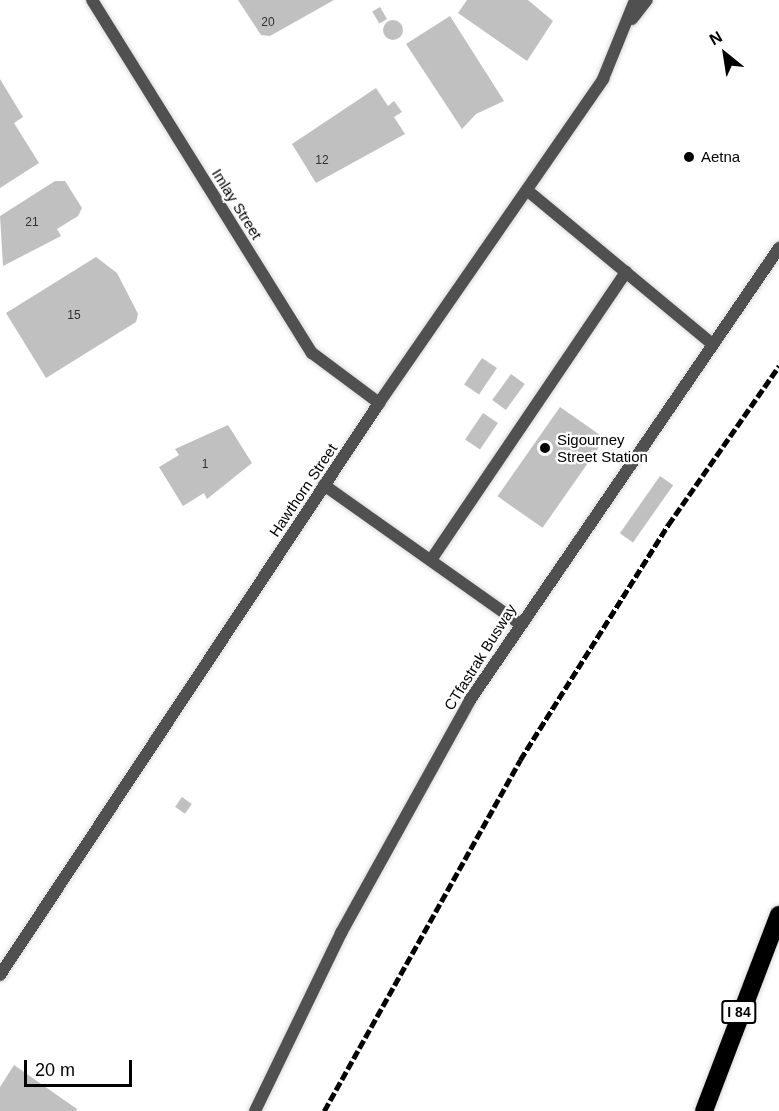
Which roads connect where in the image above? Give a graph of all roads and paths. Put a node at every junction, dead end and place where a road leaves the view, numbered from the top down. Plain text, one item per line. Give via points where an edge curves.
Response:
1 (92, 0) edge
2 (635, 0) edge
3 (647, 0) edge
4 (630, 22) junction
5 (528, 191) junction
6 (779, 248) edge
7 (626, 272) junction
8 (711, 343) junction
9 (379, 404) junction
10 (324, 485) junction
11 (431, 560) junction
12 (519, 623) junction
13 (779, 915) edge
14 (0, 975) edge
15 (255, 1111) edge
16 (704, 1111) edge

1 - 9 street, Imlay Street via 312,353
2 - 4 street, Hawthorn Street
3 - 4 street, Hawthorn Street
4 - 5 street, Hawthorn Street via 603,79
5 - 7 street
5 - 9 street, Hawthorn Street
6 - 8 street, CTfastrak Busway
7 - 8 street
7 - 11 street
8 - 12 street, CTfastrak Busway
9 - 10 street, Hawthorn Street
10 - 11 street
10 - 14 street, Hawthorn Street
11 - 12 street
12 - 15 street, CTfastrak Busway via 387,846
13 - 16 highway, I 84

